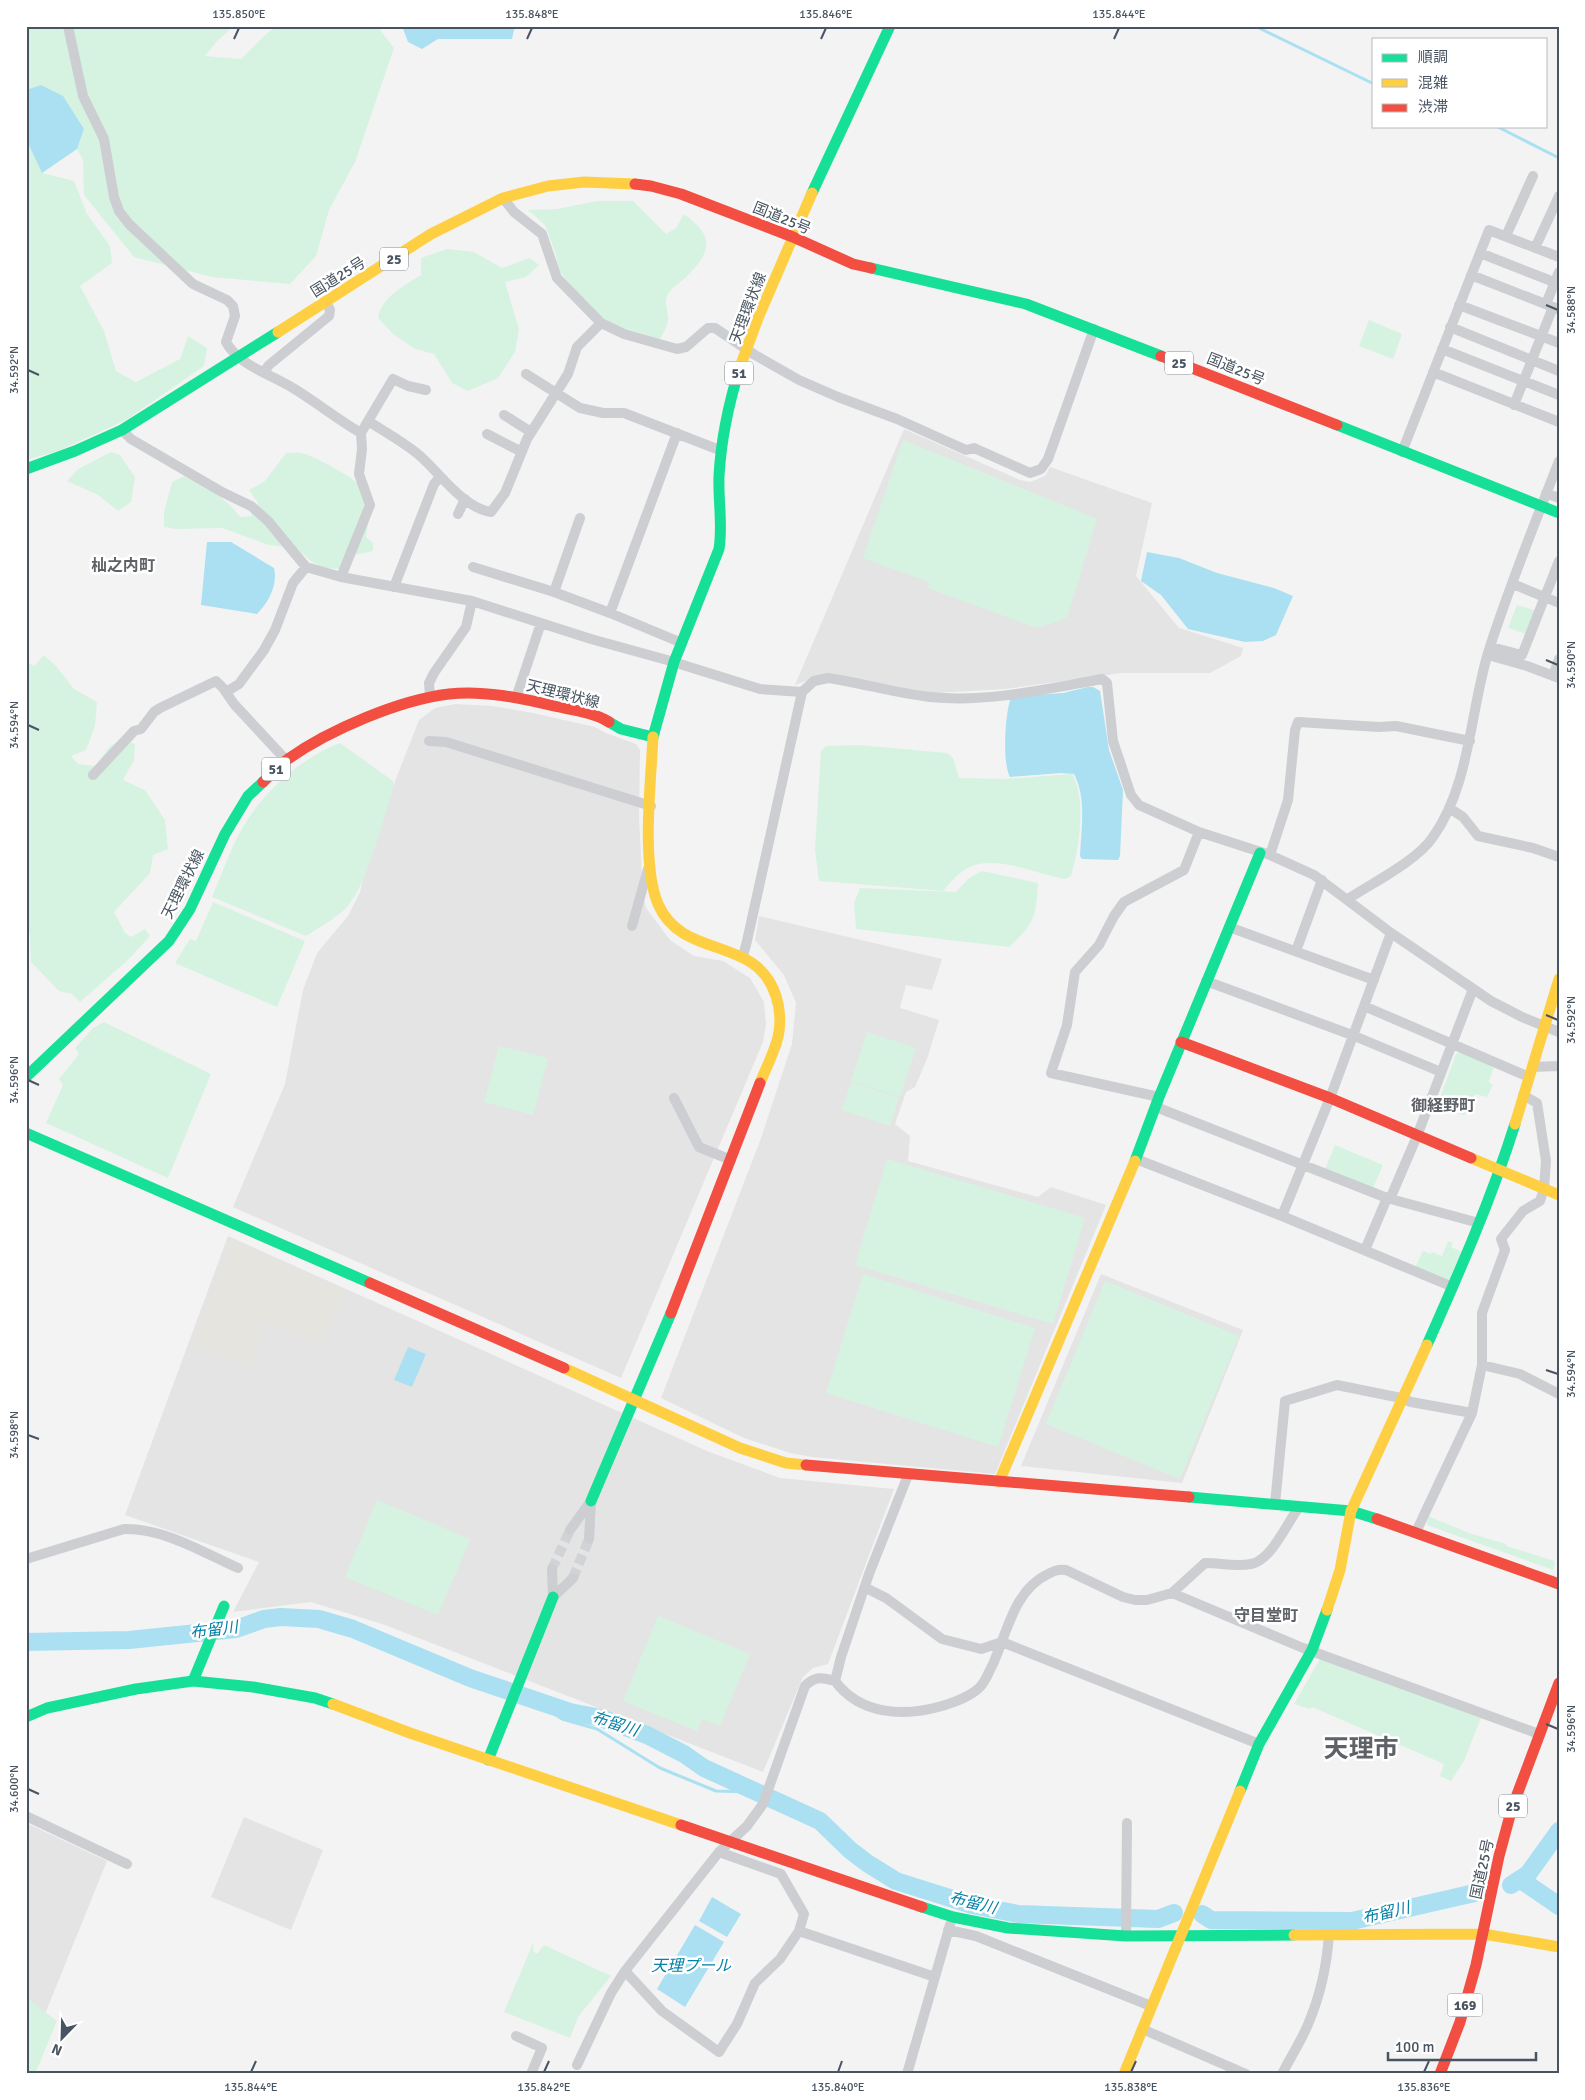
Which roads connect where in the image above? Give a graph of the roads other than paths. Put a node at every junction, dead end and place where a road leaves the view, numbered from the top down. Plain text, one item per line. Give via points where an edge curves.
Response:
1 (68, 26) edge
2 (890, 26) edge
3 (1533, 176) dead end
4 (1559, 196) edge
5 (503, 198) junction
6 (1506, 236) junction
7 (793, 237) junction
8 (1534, 248) junction
9 (1480, 253) junction
10 (1559, 258) edge
11 (1559, 272) edge
12 (1471, 274) junction
13 (1557, 284) edge
14 (326, 302) junction
15 (1459, 305) junction
16 (1553, 307) edge
17 (601, 323) junction
18 (1450, 327) junction
19 (1094, 329) junction
20 (1541, 336) junction
21 (1559, 344) edge
22 (1442, 349) junction
23 (748, 350) junction
24 (236, 357) junction
25 (1532, 360) junction
26 (1559, 371) edge
27 (264, 372) junction
28 (1433, 372) junction
29 (526, 374) dead end
30 (1523, 381) junction
31 (426, 390) dead end
32 (555, 394) junction
33 (1559, 395) edge
34 (1514, 404) junction
35 (504, 415) dead end
36 (368, 421) junction
37 (1559, 422) edge
38 (122, 430) junction
39 (530, 432) junction
40 (361, 433) junction
41 (677, 433) junction
42 (487, 434) dead end
43 (722, 451) junction
44 (522, 452) junction
45 (1402, 452) junction
46 (1559, 461) edge
47 (26, 469) edge
48 (440, 477) junction
49 (1546, 494) junction
50 (1559, 498) edge
51 (465, 499) junction
52 (1542, 507) junction
53 (458, 514) dead end
54 (1559, 514) edge
55 (580, 518) dead end
56 (1559, 561) edge
57 (306, 567) junction
58 (473, 567) dead end
59 (341, 577) junction
60 (1513, 584) junction
61 (394, 587) junction
62 (554, 592) junction
63 (1544, 597) junction
64 (472, 601) junction
65 (1559, 603) edge
66 (610, 613) junction
67 (541, 623) junction
68 (682, 642) junction
69 (1489, 651) junction
70 (1559, 659) edge
71 (674, 662) junction
72 (1556, 677) edge
73 (226, 692) junction
74 (802, 692) junction
75 (430, 696) junction
76 (516, 698) junction
77 (652, 737) junction
78 (430, 741) dead end
79 (1470, 741) junction
80 (286, 760) junction
81 (93, 775) dead end
82 (651, 806) junction
83 (1449, 808) junction
84 (1199, 832) junction
85 (1265, 854) junction
86 (1559, 858) edge
87 (651, 861) junction
88 (1322, 880) junction
89 (1348, 899) junction
90 (632, 926) dead end
91 (1229, 927) junction
92 (1392, 933) junction
93 (1296, 951) junction
94 (742, 956) junction
95 (1559, 978) edge
96 (1374, 980) junction
97 (1206, 981) junction
98 (1473, 989) junction
99 (1364, 1006) junction
100 (1544, 1025) junction
101 (1559, 1032) edge
102 (1352, 1035) junction
103 (1181, 1042) junction
104 (1452, 1044) junction
105 (1559, 1066) edge
106 (1442, 1072) junction
107 (1530, 1072) junction
108 (26, 1077) edge
109 (1523, 1096) junction
110 (674, 1098) dead end
111 (1330, 1098) junction
112 (1158, 1102) junction
113 (26, 1133) edge
114 (1417, 1136) junction
115 (1136, 1159) junction
116 (731, 1160) junction
117 (1304, 1165) junction
118 (1500, 1172) junction
119 (1544, 1189) junction
120 (1559, 1195) edge
121 (1389, 1198) junction
122 (1282, 1216) junction
123 (1479, 1223) junction
124 (1365, 1250) junction
125 (1453, 1287) junction
126 (1482, 1365) junction
127 (1559, 1394) edge
128 (636, 1398) junction
129 (1401, 1398) junction
130 (1472, 1414) junction
131 (908, 1475) junction
132 (999, 1482) junction
133 (592, 1501) junction
134 (1275, 1504) junction
135 (1299, 1506) junction
136 (1352, 1511) junction
137 (570, 1530) tunnel mouth
138 (1416, 1532) junction
139 (590, 1539) tunnel mouth
140 (26, 1559) edge
141 (238, 1568) dead end
142 (552, 1569) tunnel mouth
143 (574, 1578) tunnel mouth
144 (1559, 1584) edge
145 (866, 1588) junction
146 (1172, 1593) junction
147 (553, 1597) junction
148 (224, 1606) dead end
149 (1002, 1642) junction
150 (1312, 1650) junction
151 (193, 1681) junction
152 (834, 1681) junction
153 (1559, 1683) edge
154 (26, 1717) edge
155 (1539, 1734) junction
156 (1259, 1744) junction
157 (488, 1760) junction
158 (26, 1816) edge
159 (1127, 1823) dead end
160 (732, 1841) junction
161 (719, 1852) junction
162 (127, 1864) dead end
163 (952, 1917) junction
164 (948, 1930) junction
165 (1127, 1930) junction
166 (799, 1931) junction
167 (1329, 1934) junction
168 (1484, 1934) junction
169 (1181, 1937) junction
170 (1559, 1947) edge
171 (625, 1971) junction
172 (935, 1977) junction
173 (1151, 2006) junction
174 (1142, 2029) junction
175 (516, 2036) dead end
176 (577, 2064) dead end
177 (531, 2074) edge
178 (907, 2074) edge
179 (1124, 2074) edge
180 (1246, 2074) edge
181 (1282, 2074) edge
182 (1440, 2074) edge

1 - 24 street via 83,96 104,139 119,211 193,284 233,306 235,316 226,342
2 - 7 main road, 天理環状線 / 51
3 - 6 street
4 - 8 street
5 - 7 main road, 国道25号 / 25 via 548,186 584,182 651,186 681,194
5 - 14 main road, 国道25号 / 25 via 431,234
5 - 17 street via 514,212 542,234 557,278
6 - 8 street
6 - 9 street via 1489,230
7 - 19 main road, 国道25号 / 25 via 853,264 998,296
7 - 23 main road, 天理環状線 / 51
8 - 10 street
9 - 12 street
9 - 13 street
11 - 13 street
12 - 15 street
12 - 16 street
13 - 16 street
14 - 24 main road, 国道25号 / 25
14 - 27 street via 329,316
15 - 18 street
15 - 20 street
16 - 20 street
17 - 23 street via 624,334 677,349 686,347 708,328 714,328
17 - 32 street via 578,347 568,374
18 - 22 street
18 - 25 street
19 - 23 street via 1048,460 1041,469 1030,473 974,448 966,450 799,380
19 - 45 main road, 国道25号 / 25
20 - 21 street
20 - 25 street
22 - 28 street
22 - 30 street
23 - 43 main road, 天理環状線 / 51 via 735,387
24 - 27 street
24 - 38 main road, 国道25号 / 25
25 - 26 street
25 - 30 street
27 - 40 street
28 - 34 street
28 - 45 street
29 - 32 street
30 - 33 street
30 - 34 street
31 - 36 street via 393,379
32 - 39 street
32 - 41 street via 580,408 624,413
34 - 37 street
35 - 39 street
36 - 40 street
36 - 48 street via 420,456
38 - 47 main road, 国道25号 / 25 via 88,447
38 - 57 street via 131,439 251,506 268,521
39 - 44 street
40 - 59 street via 359,474 370,505
41 - 43 street
41 - 66 street
42 - 44 street
43 - 68 main road, 天理環状線 / 51 via 719,484 721,538
44 - 51 street via 505,493 491,512
45 - 52 main road, 国道25号 / 25
46 - 49 street
48 - 51 street
48 - 61 street via 434,484
49 - 50 street
49 - 52 street
51 - 53 street
52 - 54 main road, 国道25号 / 25
52 - 60 street
55 - 62 street
56 - 63 street
57 - 59 street
57 - 73 street via 292,583 264,650 239,684
58 - 62 street
59 - 61 street
60 - 63 street
60 - 69 street
61 - 64 street
62 - 66 street
63 - 65 street
63 - 69 street via 1522,655
64 - 67 street
64 - 75 street via 466,627 429,683
66 - 68 street
67 - 71 street
67 - 76 street
68 - 71 main road, 天理環状線 / 51
69 - 72 street
69 - 79 street
70 - 72 street
71 - 74 street via 760,689
71 - 77 main road, 天理環状線 / 51
73 - 80 street via 238,710
73 - 81 street via 216,680 160,708
74 - 84 street via 814,681 828,678 931,697 982,697 1102,679 1107,683 1113,741 1131,795 1139,805
74 - 94 street
75 - 76 main road, 天理環状線 / 51 via 472,692
75 - 80 main road, 天理環状線 / 51 via 367,718 313,743
76 - 77 main road, 天理環状線 / 51 via 597,716 621,729
77 - 82 main road
78 - 82 street via 446,742
79 - 83 street
79 - 85 street via 1396,726 1298,722 1288,800
80 - 108 main road, 天理環状線 / 51 via 254,790 236,814 190,909 169,941
82 - 87 main road
83 - 86 street via 1463,817 1478,836 1533,848
83 - 89 street via 1424,849
84 - 85 street
84 - 112 street via 1184,870 1124,902 1099,945 1075,972 1067,1025 1050,1072
85 - 88 street
85 - 91 main road
87 - 90 street
87 - 94 main road via 652,886 665,916 693,940
88 - 89 street
88 - 93 street
89 - 92 street
91 - 93 street
91 - 97 main road
92 - 96 street
92 - 98 street
93 - 96 street
94 - 116 main road via 772,985 779,1003 781,1022
95 - 100 main road
96 - 99 street
97 - 102 street
97 - 103 main road
98 - 100 street via 1506,1009
98 - 104 street
99 - 102 street
99 - 104 street
100 - 101 street
100 - 107 main road
102 - 106 street
102 - 111 street
103 - 111 main road
103 - 112 main road
104 - 106 street
104 - 107 street
105 - 107 street
106 - 114 street
107 - 109 main road
109 - 118 main road
109 - 119 street via 1537,1103 1546,1161
110 - 116 street via 699,1147
111 - 114 main road
111 - 117 street
112 - 115 main road
112 - 117 street
113 - 128 main road
114 - 118 main road
114 - 121 street
115 - 122 street
115 - 132 main road
116 - 128 main road
117 - 121 street
117 - 122 street
118 - 119 main road
118 - 123 main road
119 - 120 main road
119 - 126 street via 1540,1201 1523,1211 1501,1239 1505,1250 1482,1313
121 - 123 street
121 - 124 street
122 - 124 street
123 - 125 main road
124 - 125 street
125 - 129 main road
126 - 127 street via 1520,1374
126 - 130 street
128 - 131 main road via 763,1456 811,1466
128 - 133 main road
129 - 130 street
129 - 134 street via 1337,1385 1285,1401
129 - 136 main road
130 - 138 street
131 - 132 main road
131 - 145 street
132 - 134 main road
133 - 137 street
133 - 139 street
134 - 135 main road
135 - 136 main road
135 - 146 street via 1273,1548 1260,1562 1240,1565 1204,1563
136 - 138 main road
136 - 150 main road via 1331,1602
138 - 144 main road
140 - 141 street via 124,1529 137,1529 164,1535
142 - 147 street
143 - 147 street
145 - 149 street via 886,1598 942,1639 981,1649
145 - 152 street
146 - 149 street via 1135,1600 1059,1569 1042,1577 1024,1593
146 - 150 street
147 - 157 main road
148 - 151 main road
149 - 152 street via 980,1687 954,1702 918,1712 904,1714 866,1705 843,1692
149 - 156 street
150 - 155 street
150 - 156 main road
151 - 154 main road via 47,1708
151 - 157 main road via 315,1698
152 - 160 street via 813,1678 805,1686 763,1804
153 - 155 main road, 国道25号 / 25
155 - 168 main road, 国道25号 / 25 via 1505,1833
156 - 169 main road
157 - 160 main road
158 - 162 street
159 - 165 street
160 - 161 street
160 - 163 main road
161 - 166 street via 781,1874 804,1914
161 - 171 street
163 - 164 street
163 - 165 main road via 1008,1928
164 - 172 street
164 - 173 street via 976,1936
165 - 169 main road
166 - 171 street via 780,1959 755,1983 737,2024 719,2052 662,2011
166 - 172 street
167 - 168 main road
167 - 169 main road
167 - 181 street via 1326,1967 1316,2002
168 - 170 main road
168 - 182 main road, 169 via 1460,2022
169 - 173 main road
171 - 176 street
172 - 178 street
173 - 174 main road
174 - 179 main road
174 - 180 street
175 - 177 street via 542,2048

